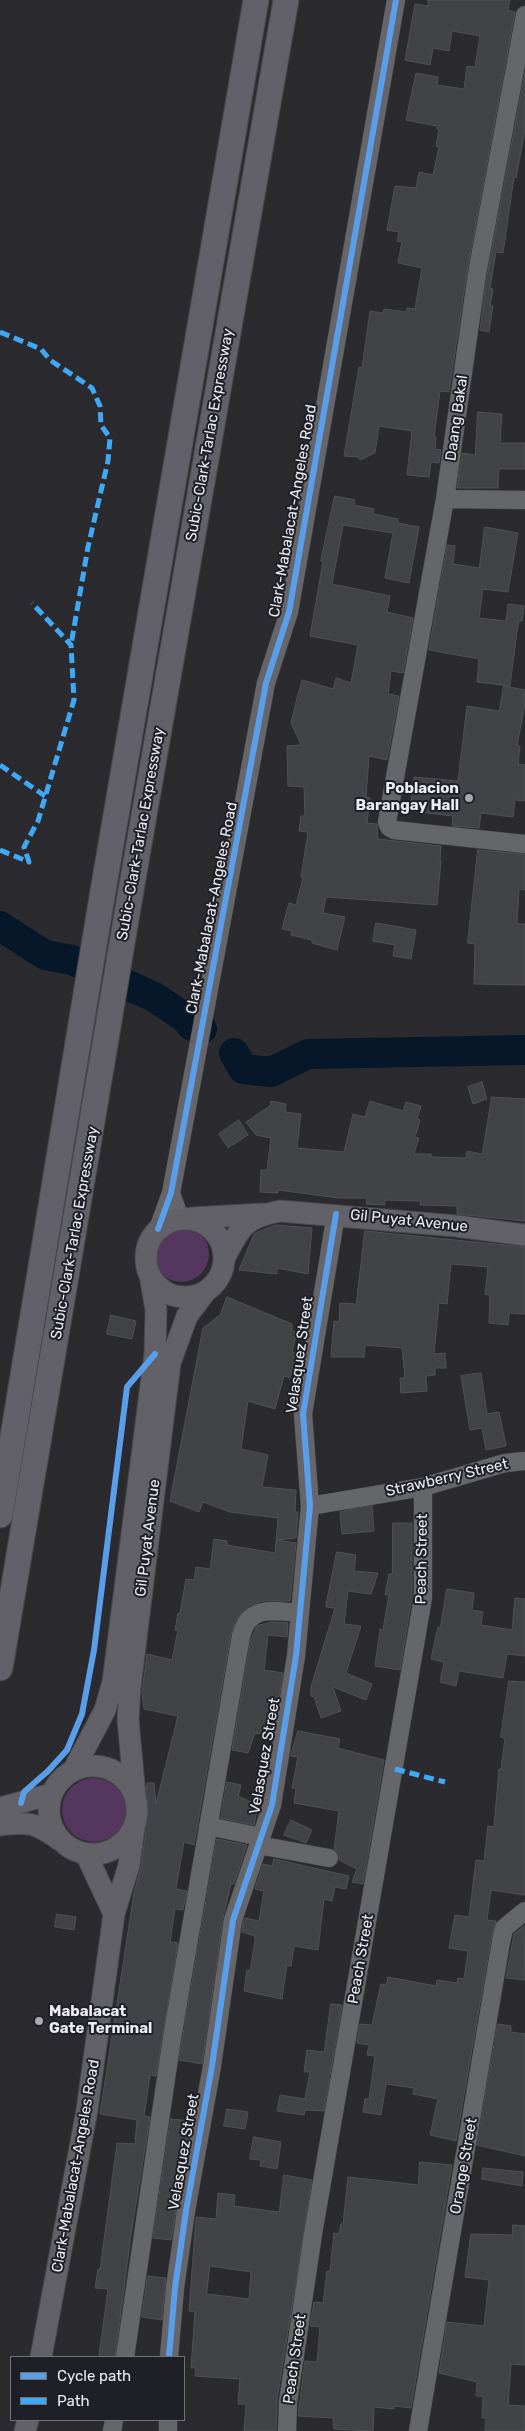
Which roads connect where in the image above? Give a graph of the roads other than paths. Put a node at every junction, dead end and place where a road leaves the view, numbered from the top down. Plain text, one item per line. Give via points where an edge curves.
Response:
1 (256, 0) edge
2 (286, 0) edge
3 (396, 0) edge
4 (525, 15) edge
5 (523, 40) edge
6 (445, 499) junction
7 (525, 500) edge
8 (525, 844) edge
9 (172, 1187) junction
10 (263, 1214) junction
11 (336, 1214) junction
12 (184, 1219) junction
13 (158, 1230) junction
14 (525, 1235) edge
15 (225, 1257) junction
16 (150, 1275) junction
17 (206, 1291) junction
18 (525, 1461) edge
19 (423, 1487) junction
20 (310, 1506) junction
21 (0, 1515) edge
22 (300, 1613) junction
23 (0, 1668) edge
24 (73, 1771) junction
25 (52, 1794) junction
26 (135, 1795) junction
27 (0, 1808) edge
28 (0, 1825) edge
29 (208, 1826) junction
30 (134, 1828) junction
31 (260, 1841) junction
32 (64, 1843) junction
33 (86, 1854) junction
34 (329, 1858) dead end
35 (525, 1912) edge
36 (114, 1914) junction
37 (41, 2356) edge
38 (125, 2356) edge
39 (169, 2356) edge
40 (287, 2431) edge
41 (418, 2431) edge

1 - 21 highway, Subic-Clark-Tarlac Expressway
2 - 23 highway, Subic-Clark-Tarlac Expressway
3 - 9 street, Clark-Mabalacat-Angeles Road via 289,612 266,683
4 - 5 street, Daang Bakal
5 - 6 street, Daang Bakal via 478,274
6 - 7 street
6 - 8 street, Daang Bakal via 387,822 394,830
9 - 12 street
9 - 13 street, Clark-Mabalacat-Angeles Road
10 - 11 main road, Gil Puyat Avenue via 292,1210
10 - 12 main road, Gil Puyat Avenue
10 - 15 main road, Gil Puyat Avenue via 254,1217 238,1232
11 - 14 main road, Gil Puyat Avenue
11 - 20 street, Velasquez Street via 303,1414
12 - 13 main road via 172,1221
12 - 15 main road via 204,1223 211,1228 221,1241
13 - 16 main road via 146,1251
15 - 17 main road via 218,1280
16 - 17 main road via 160,1288 174,1296 191,1297
16 - 24 main road, Gil Puyat Avenue via 156,1310 155,1354 112,1682 105,1710
17 - 26 main road, Gil Puyat Avenue via 187,1316 170,1363 130,1687 128,1720
18 - 19 street, Strawberry Street
19 - 20 street, Strawberry Street
19 - 40 street, Peach Street via 423,1598 314,2234 288,2402
20 - 22 street, Velasquez Street
22 - 29 street via 257,1613 244,1624
22 - 31 street, Velasquez Street via 272,1804
24 - 25 main road via 60,1781
24 - 26 main road via 93,1766 114,1771
25 - 27 main road
25 - 32 main road via 49,1815 54,1830
26 - 30 main road via 137,1817
28 - 32 main road via 20,1822 40,1826
29 - 31 street
29 - 38 street via 172,2038
30 - 33 main road via 115,1849
30 - 36 main road, Clark-Mabalacat-Angeles Road via 129,1865
31 - 34 street
31 - 39 street, Velasquez Street via 233,1920 212,2066 186,2211
32 - 33 main road
33 - 36 main road
35 - 41 street, Orange Street via 504,1928 501,1942
36 - 37 main road, Clark-Mabalacat-Angeles Road via 87,2110

